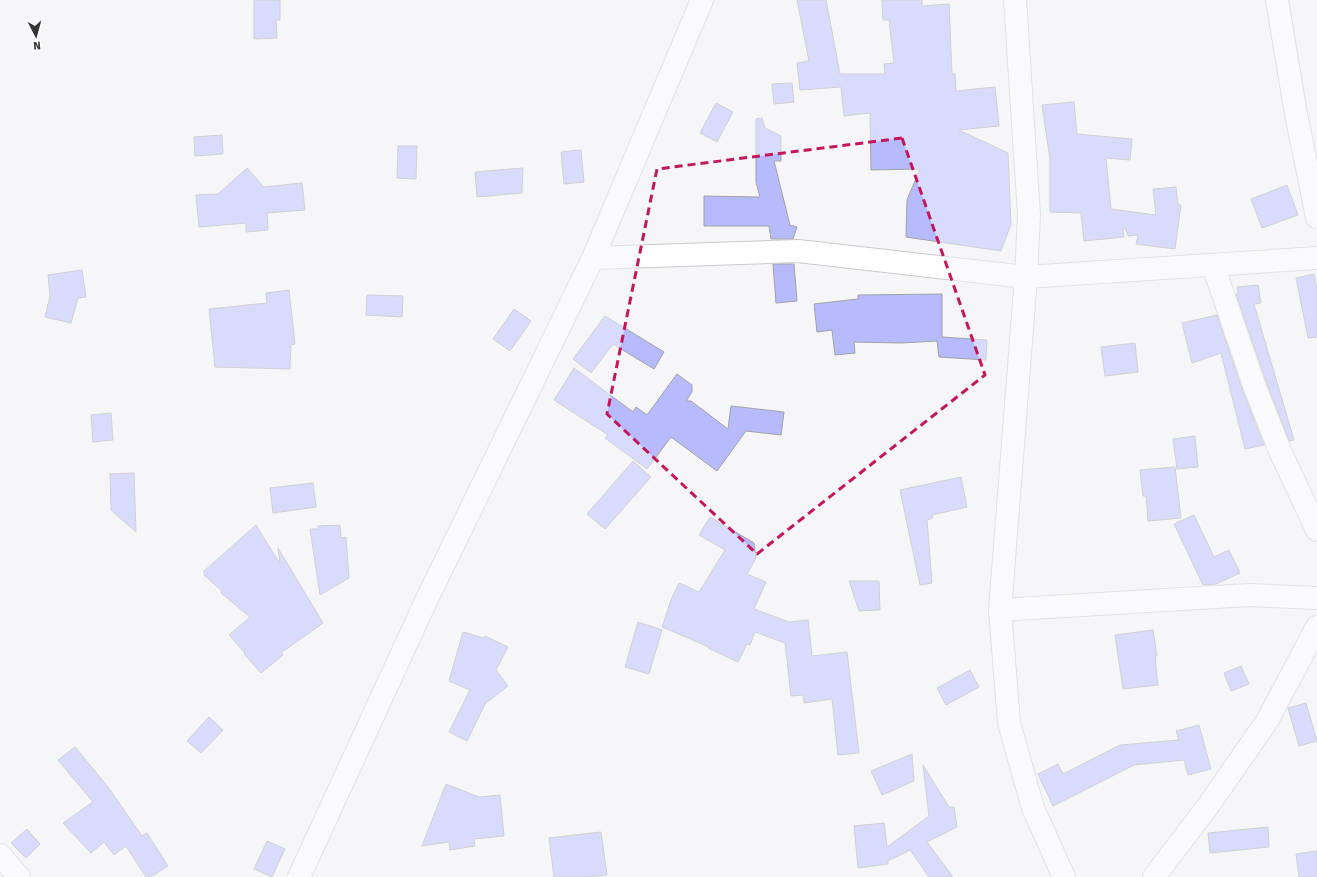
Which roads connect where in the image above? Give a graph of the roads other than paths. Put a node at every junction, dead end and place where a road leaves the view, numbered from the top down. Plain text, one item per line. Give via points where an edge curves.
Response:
1 (702, 0) edge
2 (1015, 0) edge
3 (1277, 0) edge
4 (1317, 217) edge
5 (593, 258) junction
6 (1317, 258) edge
7 (1213, 264) junction
8 (1026, 277) junction
9 (1317, 530) edge
10 (1317, 598) edge
11 (1000, 610) junction
12 (1317, 627) edge
13 (0, 855) edge
14 (19, 877) edge
15 (299, 877) edge
16 (1064, 877) edge
17 (1154, 877) edge

1 - 5 street
2 - 8 street via 1029,215
3 - 4 street
5 - 8 street via 798,251
5 - 15 street via 422,609
6 - 7 street
7 - 8 street
7 - 9 street via 1254,385 1280,451
8 - 11 street
10 - 11 street via 1249,595
11 - 16 street via 1009,723 1033,808
12 - 17 street via 1267,721 1208,806
13 - 14 street

